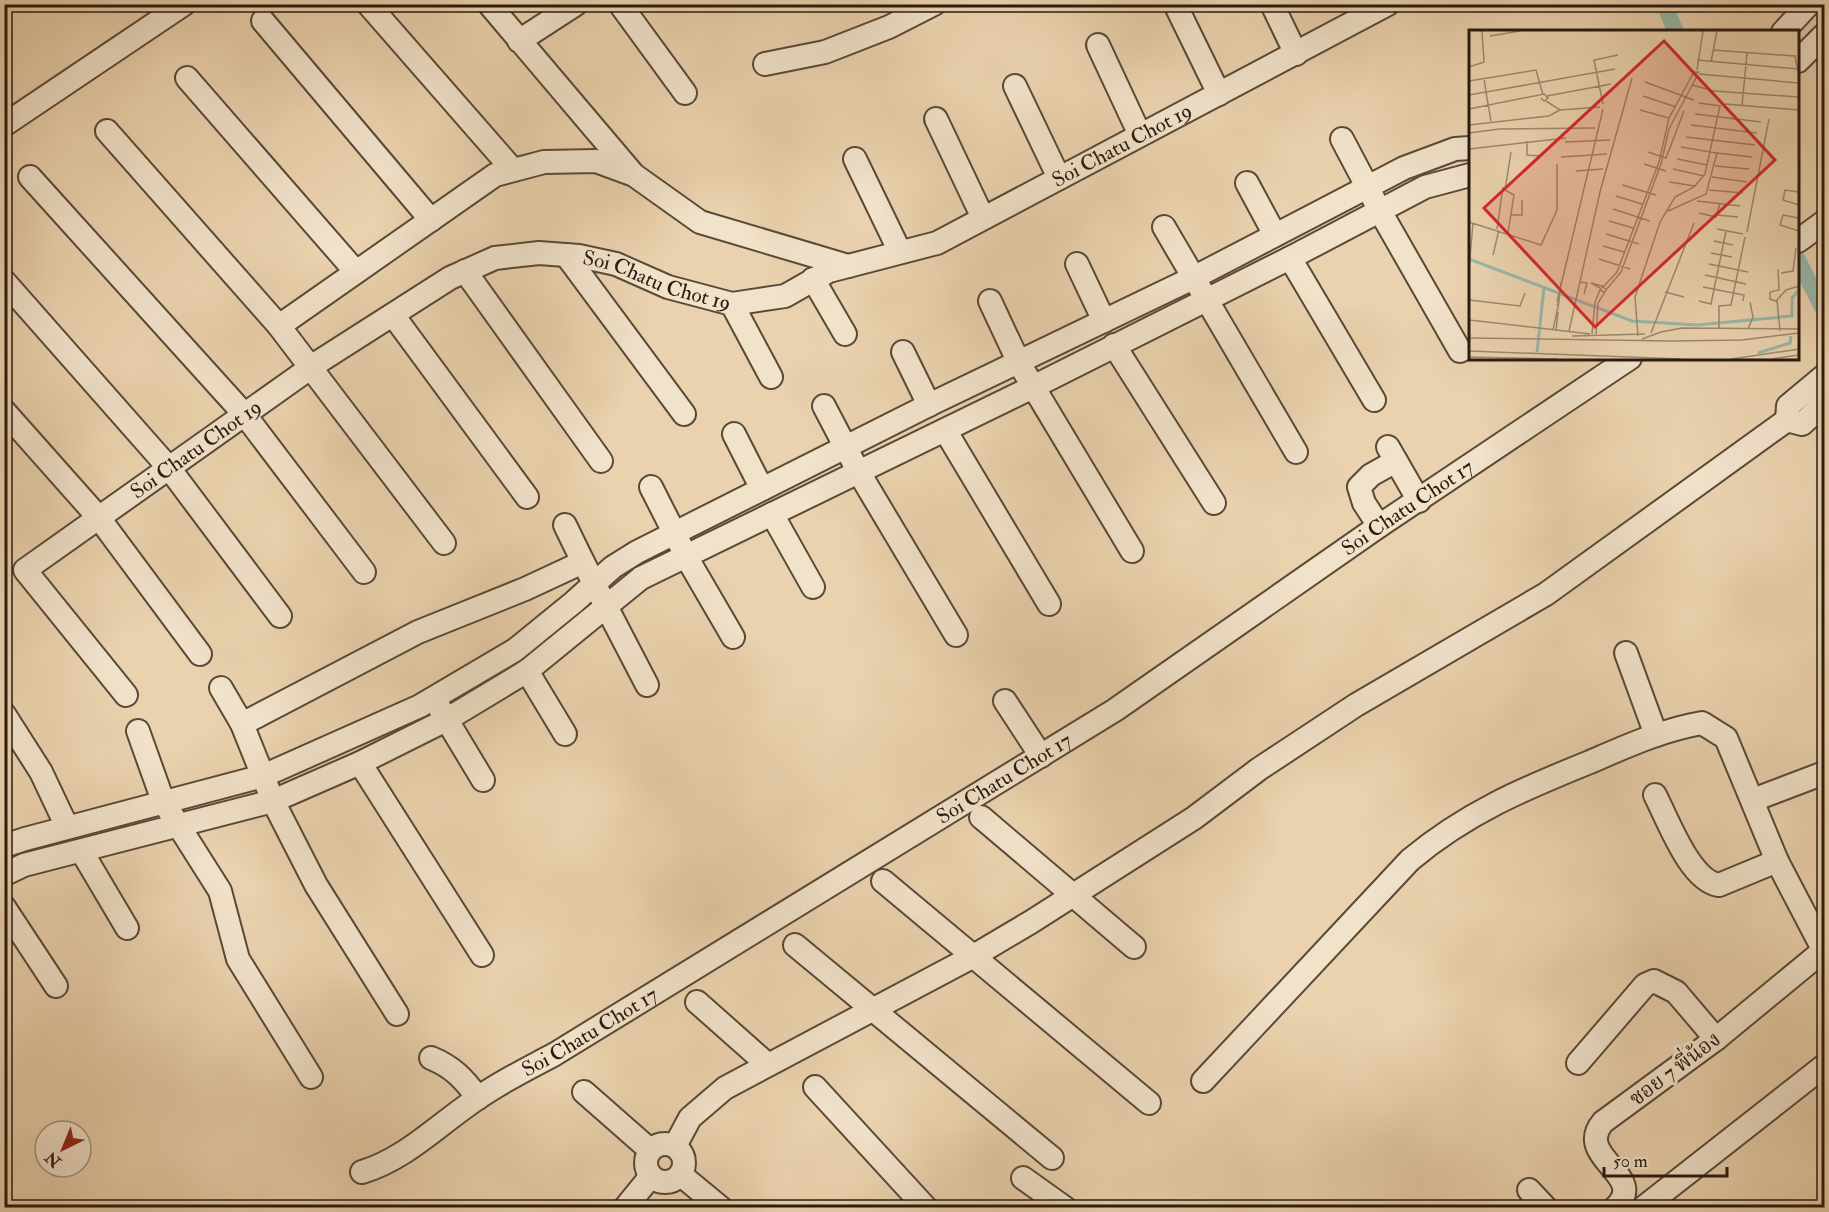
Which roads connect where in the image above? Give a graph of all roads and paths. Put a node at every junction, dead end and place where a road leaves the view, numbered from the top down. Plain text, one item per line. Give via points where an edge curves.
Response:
1 (184, 4) edge
2 (368, 4) edge
3 (489, 4) edge
4 (576, 4) edge
5 (620, 4) edge
6 (934, 4) edge
7 (1272, 4) edge
8 (1809, 4) edge
9 (1176, 6) dead end
10 (1376, 8) edge
11 (263, 21) dead end
12 (1785, 30) edge
13 (1824, 35) edge
14 (519, 41) junction
15 (1098, 45) dead end
16 (1296, 54) junction
17 (1799, 59) edge
18 (765, 64) dead end
19 (187, 78) dead end
20 (1015, 86) dead end
21 (685, 93) dead end
22 (1219, 94) junction
23 (936, 119) dead end
24 (4, 124) edge
25 (107, 131) dead end
26 (1140, 135) junction
27 (1342, 139) dead end
28 (1469, 148) edge
29 (855, 159) dead end
30 (513, 170) junction
31 (634, 175) junction
32 (1469, 176) edge
33 (30, 177) dead end
34 (1059, 178) junction
35 (1247, 183) dead end
36 (1369, 186) junction
37 (1380, 211) junction
38 (983, 218) junction
39 (431, 220) junction
40 (1164, 227) dead end
41 (1275, 235) junction
42 (900, 252) junction
43 (566, 255) junction
44 (1290, 258) junction
45 (1077, 264) dead end
46 (848, 266) junction
47 (465, 271) junction
48 (356, 272) junction
49 (1193, 278) junction
50 (813, 279) junction
51 (4, 281) edge
52 (1206, 298) junction
53 (990, 301) dead end
54 (732, 304) junction
55 (393, 315) junction
56 (1104, 321) junction
57 (279, 326) junction
58 (845, 334) dead end
59 (1114, 345) junction
60 (1460, 351) dead end
61 (903, 352) dead end
62 (1627, 360) edge
63 (1019, 363) junction
64 (312, 367) junction
65 (771, 377) dead end
66 (1034, 387) junction
67 (1821, 389) edge
68 (1374, 400) dead end
69 (929, 405) junction
70 (824, 406) dead end
71 (4, 411) edge
72 (684, 414) dead end
73 (245, 415) junction
74 (945, 430) junction
75 (734, 434) dead end
76 (845, 448) junction
77 (1296, 452) dead end
78 (601, 461) dead end
79 (169, 468) junction
80 (858, 471) junction
81 (651, 487) dead end
82 (762, 489) junction
83 (527, 497) dead end
84 (1419, 501) junction
85 (1214, 503) dead end
86 (772, 514) junction
87 (99, 518) junction
88 (565, 525) dead end
89 (1379, 526) junction
90 (675, 534) junction
91 (444, 543) dead end
92 (1132, 551) dead end
93 (687, 558) junction
94 (583, 561) junction
95 (364, 572) dead end
96 (593, 584) junction
97 (813, 587) dead end
98 (1049, 604) dead end
99 (606, 609) junction
100 (280, 616) dead end
101 (956, 635) dead end
102 (733, 638) dead end
103 (1626, 653) dead end
104 (200, 654) dead end
105 (527, 671) junction
106 (647, 685) dead end
107 (221, 688) dead end
108 (126, 695) dead end
109 (434, 697) junction
110 (1005, 701) dead end
111 (4, 714) edge
112 (446, 720) junction
113 (242, 724) junction
114 (138, 731) dead end
115 (565, 734) dead end
116 (1656, 735) junction
117 (1041, 756) junction
118 (360, 764) junction
119 (1824, 773) edge
120 (263, 776) junction
121 (483, 780) dead end
122 (1655, 795) dead end
123 (1753, 800) junction
124 (163, 801) junction
125 (273, 801) junction
126 (981, 817) dead end
127 (176, 825) junction
128 (67, 827) junction
129 (4, 846) edge
130 (82, 852) junction
131 (1777, 861) junction
132 (4, 862) edge
133 (5, 874) edge
134 (883, 881) dead end
135 (1071, 896) junction
136 (4, 907) edge
137 (127, 928) dead end
138 (795, 945) dead end
139 (1134, 947) dead end
140 (1824, 950) edge
141 (482, 955) dead end
142 (972, 957) junction
143 (56, 986) dead end
144 (697, 1002) dead end
145 (873, 1010) junction
146 (397, 1014) dead end
147 (1716, 1040) junction
148 (431, 1058) dead end
149 (1578, 1063) dead end
150 (767, 1064) junction
151 (1824, 1066) edge
152 (311, 1077) dead end
153 (1203, 1081) dead end
154 (815, 1087) dead end
155 (584, 1092) dead end
156 (478, 1098) junction
157 (1149, 1103) dead end
158 (675, 1146) junction
159 (650, 1150) junction
160 (1053, 1158) dead end
161 (362, 1172) dead end
162 (681, 1175) junction
163 (651, 1176) junction
164 (1023, 1178) dead end
165 (1529, 1190) dead end
166 (625, 1208) edge
167 (721, 1208) edge
168 (926, 1208) edge
169 (1065, 1208) edge
170 (1546, 1208) edge
171 (1615, 1208) edge
172 (1643, 1208) edge

1 - 24 street
2 - 30 street
3 - 14 street
4 - 14 street
5 - 21 street
6 - 18 street via 825,52
7 - 16 street
8 - 12 street
9 - 22 street
10 - 16 street, Soi Chatu Chot 19
11 - 39 street
13 - 17 street
14 - 31 street
15 - 26 street
16 - 22 street, Soi Chatu Chot 19
19 - 48 street
20 - 34 street
22 - 26 street, Soi Chatu Chot 19
23 - 38 street
25 - 57 street
26 - 34 street, Soi Chatu Chot 19
27 - 36 street
28 - 36 street via 1455,149 1404,168
29 - 42 street
30 - 31 street via 544,162 596,161
30 - 39 street via 495,175
31 - 46 street via 700,222
32 - 37 street via 1425,187
33 - 73 street
34 - 38 street, Soi Chatu Chot 19
35 - 41 street
36 - 37 street
36 - 41 street
37 - 44 street
37 - 60 street
38 - 42 street, Soi Chatu Chot 19 via 937,243
39 - 48 street
40 - 49 street
41 - 49 street
42 - 46 street, Soi Chatu Chot 19
43 - 47 street, Soi Chatu Chot 19 via 539,253 495,258
43 - 54 street, Soi Chatu Chot 19 via 616,264 668,287
43 - 72 street
44 - 52 street
44 - 68 street
45 - 56 street
46 - 50 street, Soi Chatu Chot 19
47 - 55 street, Soi Chatu Chot 19
47 - 78 street
48 - 57 street
49 - 52 street
49 - 56 street
50 - 54 street, Soi Chatu Chot 19 via 785,296
50 - 58 street
51 - 79 street
52 - 59 street
52 - 77 street
53 - 63 street
54 - 65 street
55 - 64 street, Soi Chatu Chot 19
55 - 83 street
56 - 63 street
57 - 64 street
59 - 66 street
59 - 85 street
61 - 69 street
62 - 84 street, Soi Chatu Chot 17
63 - 66 street
63 - 69 street
64 - 73 street, Soi Chatu Chot 19
64 - 91 street
66 - 74 street
66 - 92 street
67 - 135 street via 1788,406 1787,420 1546,594 1356,705 1259,769 1194,818
69 - 76 street
70 - 76 street
71 - 87 street
73 - 79 street, Soi Chatu Chot 19
73 - 95 street
74 - 80 street
74 - 98 street
75 - 82 street
76 - 80 street
76 - 82 street
79 - 87 street, Soi Chatu Chot 19
79 - 100 street
80 - 86 street
80 - 101 street
81 - 90 street
82 - 90 street
84 - 89 street, Soi Chatu Chot 17
84 - 89 street via 1392,454 1359,487
86 - 93 street
86 - 97 street
87 - 104 street
87 - 108 street, Soi Chatu Chot 19 via 25,570
88 - 94 street
89 - 117 street, Soi Chatu Chot 17 via 1115,710
90 - 93 street
90 - 96 street via 629,557
93 - 99 street via 641,578
93 - 102 street
94 - 96 street
94 - 113 street via 418,632
96 - 99 street
96 - 109 street via 515,650
99 - 105 street
99 - 106 street
103 - 116 street
105 - 112 street
105 - 115 street
107 - 113 street
109 - 112 street
109 - 120 street
110 - 117 street
111 - 128 street via 41,772
112 - 118 street
112 - 121 street
113 - 120 street
114 - 124 street
116 - 123 street via 1702,723 1717,730 1726,738
116 - 153 street via 1510,795 1443,832 1410,860
117 - 156 street, Soi Chatu Chot 17
118 - 125 street
118 - 141 street
119 - 123 street
120 - 124 street
120 - 125 street
122 - 131 street via 1696,874 1709,884 1719,885
123 - 131 street
124 - 127 street
124 - 128 street
125 - 127 street
125 - 146 street via 316,885
126 - 135 street
127 - 130 street
127 - 152 street via 220,891 238,959
128 - 129 street
130 - 133 street via 24,865
130 - 137 street
131 - 140 street
132 - 133 street
134 - 142 street
135 - 139 street
135 - 142 street
136 - 143 street
138 - 145 street
140 - 147 street, ซอย 7 พี่น้อง
142 - 145 street
142 - 157 street
144 - 150 street
145 - 150 street
145 - 160 street
147 - 149 street via 1676,992 1654,981 1645,985
147 - 171 street, ซอย 7 พี่น้อง via 1603,1122 1595,1132 1595,1143 1624,1183 1624,1194
148 - 156 street via 461,1075
150 - 158 street via 705,1102 690,1118
151 - 172 street
154 - 168 street
155 - 159 street
156 - 161 street, Soi Chatu Chot 17 via 413,1147
158 - 159 street via 662,1144
158 - 162 street via 684,1156
159 - 163 street via 646,1163
162 - 163 street via 669,1182
162 - 167 street
163 - 166 street
164 - 169 street
165 - 170 street

